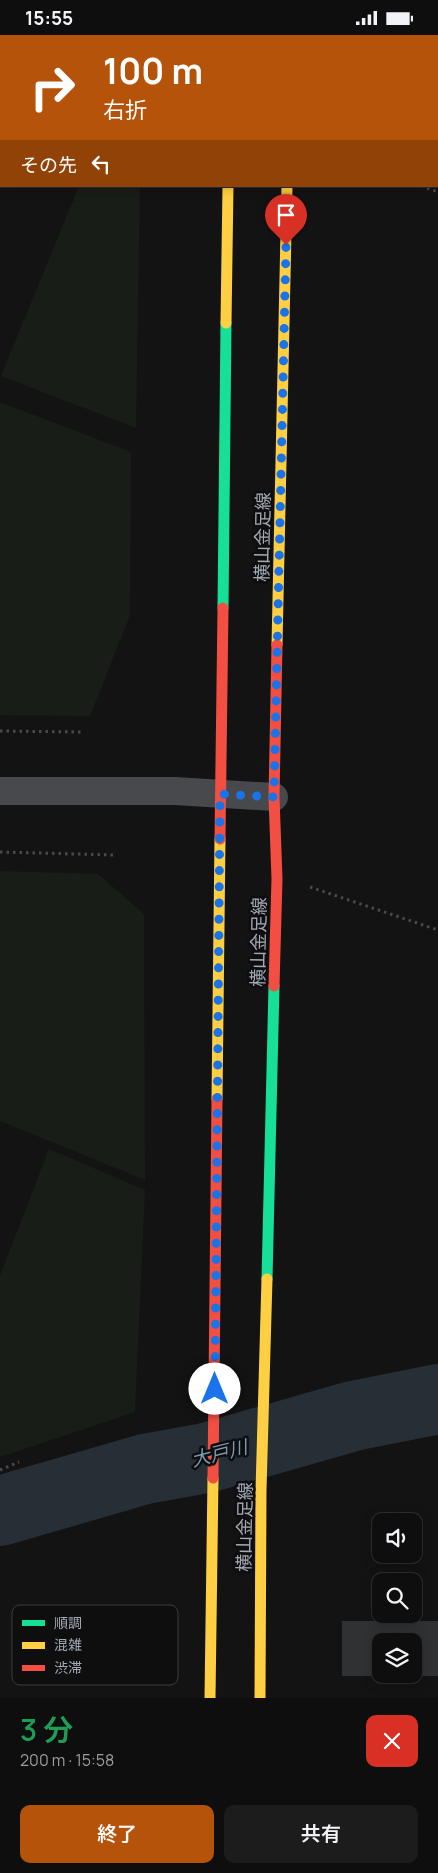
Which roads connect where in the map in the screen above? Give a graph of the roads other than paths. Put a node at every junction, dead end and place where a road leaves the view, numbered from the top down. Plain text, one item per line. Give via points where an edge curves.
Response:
1 (228, 187) edge
2 (287, 187) edge
3 (0, 791) edge
4 (220, 794) junction
5 (274, 797) junction
6 (210, 1698) edge
7 (260, 1698) edge

1 - 4 main road, 横山金足線
2 - 5 main road, 横山金足線
3 - 4 street
4 - 5 street
4 - 6 main road, 横山金足線
5 - 7 main road, 横山金足線 via 277,879

